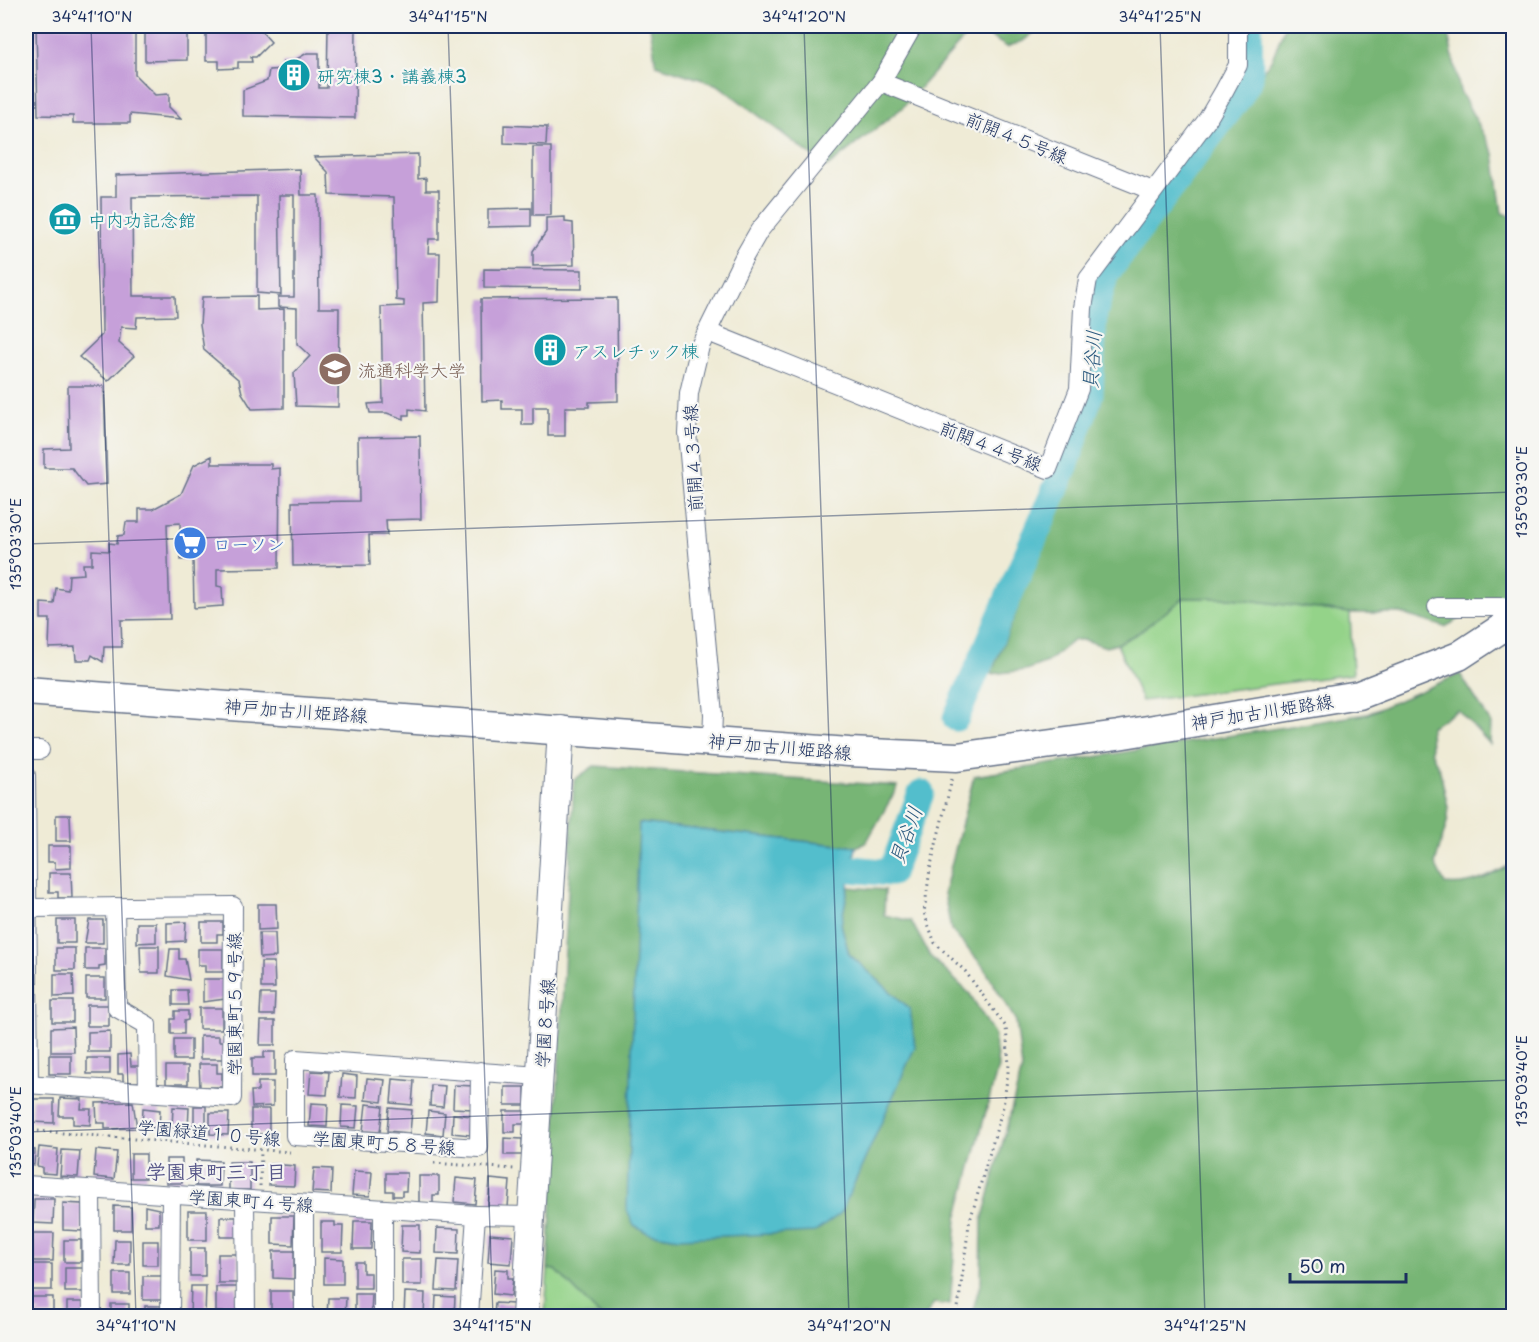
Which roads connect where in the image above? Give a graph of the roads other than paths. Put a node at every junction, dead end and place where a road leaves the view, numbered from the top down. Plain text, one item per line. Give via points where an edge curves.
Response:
1 (913, 26) edge
2 (1238, 26) edge
3 (881, 82) junction
4 (1153, 191) junction
5 (708, 332) junction
6 (1437, 607) dead end
7 (1513, 620) edge
8 (26, 691) edge
9 (561, 729) junction
10 (712, 741) junction
11 (26, 775) edge
12 (26, 844) edge
13 (116, 907) junction
14 (29, 908) junction
15 (480, 1071) junction
16 (540, 1076) junction
17 (27, 1084) edge
18 (148, 1093) junction
19 (26, 1185) edge
20 (91, 1190) junction
21 (171, 1194) junction
22 (252, 1201) junction
23 (304, 1204) junction
24 (383, 1209) junction
25 (476, 1215) junction
26 (532, 1216) junction
27 (92, 1317) edge
28 (170, 1317) edge
29 (246, 1317) edge
30 (304, 1317) edge
31 (383, 1317) edge
32 (469, 1317) edge
33 (525, 1317) edge

1 - 3 street, 前開４３号線
2 - 4 street, 前開４４号線 via 1238,65 1207,120
3 - 4 street, 前開４５号線
3 - 5 street, 前開４３号線 via 759,231
4 - 5 street, 前開４４号線 via 1088,279 1079,389 1048,469
5 - 10 street, 前開４３号線 via 700,346 689,393 687,433 713,714
6 - 7 street via 1503,607
7 - 10 main road, 神戸加古川姫路線 via 1459,656 1359,695 1118,735 957,757
8 - 9 main road, 神戸加古川姫路線
9 - 10 main road, 神戸加古川姫路線
9 - 16 street, 学園８号線
11 - 12 street
12 - 14 street
13 - 14 street, 学園東町５９号線
13 - 18 street via 117,1008 147,1025
13 - 18 street, 学園東町５９号線 via 233,906 232,1098
14 - 17 street
15 - 15 street, 学園東町５８号線 via 295,1059 295,1136 479,1148
15 - 16 street, 学園東町５８号線
16 - 26 street, 学園８号線
17 - 18 street, 学園東町５９号線
19 - 20 street, 学園東町４号線
20 - 21 street, 学園東町４号線
20 - 27 street
21 - 22 street, 学園東町４号線
21 - 28 street
22 - 23 street, 学園東町４号線
22 - 29 street
23 - 24 street, 学園東町４号線
23 - 30 street
24 - 25 street, 学園東町４号線
24 - 31 street
25 - 26 street, 学園東町４号線
25 - 32 street
26 - 33 street, 学園８号線

